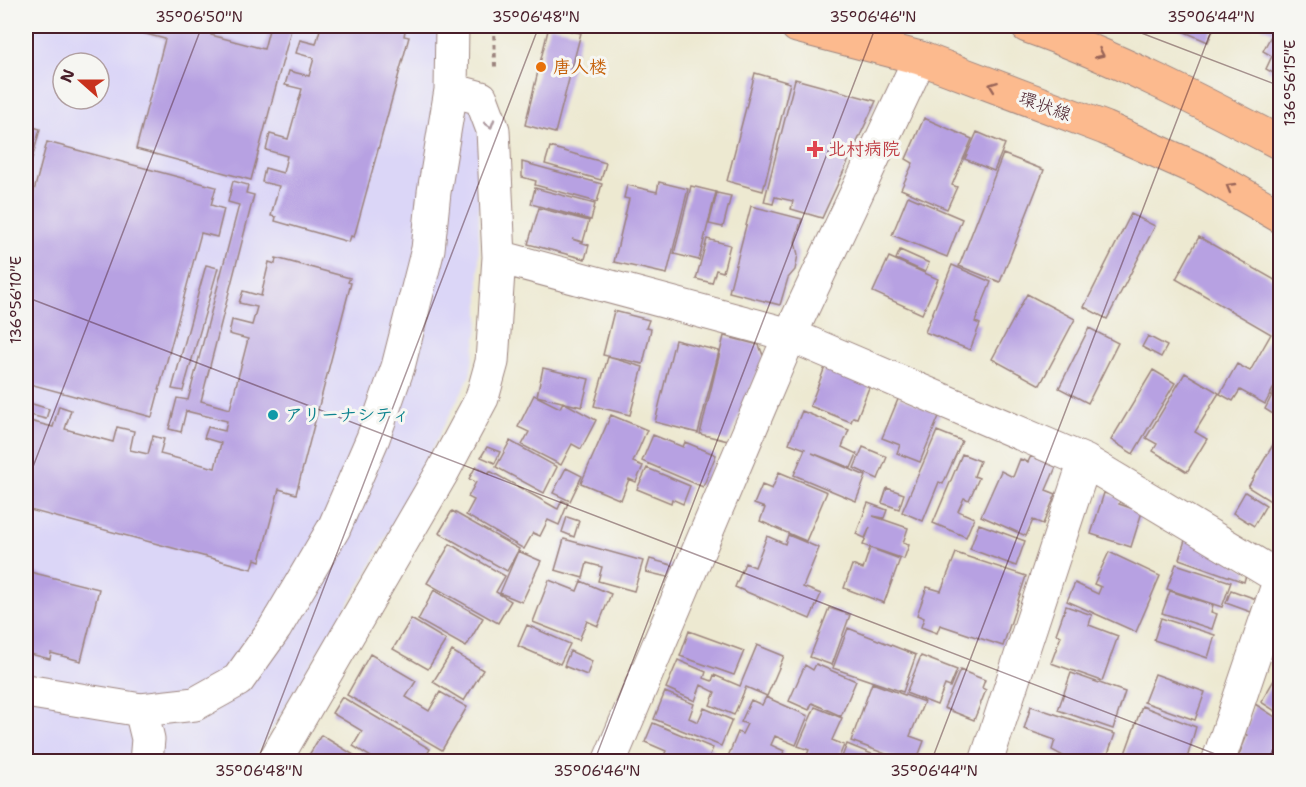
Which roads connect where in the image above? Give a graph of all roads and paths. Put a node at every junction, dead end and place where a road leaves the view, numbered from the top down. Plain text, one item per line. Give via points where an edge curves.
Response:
1 (452, 26) edge
2 (494, 26) edge
3 (797, 26) edge
4 (1027, 26) edge
5 (920, 58) junction
6 (496, 75) dead end
7 (451, 90) junction
8 (1281, 143) edge
9 (1281, 216) edge
10 (499, 257) junction
11 (790, 334) junction
12 (1085, 460) junction
13 (1281, 578) edge
14 (26, 691) edge
15 (141, 710) junction
16 (146, 762) edge
17 (274, 762) edge
18 (609, 762) edge
19 (986, 762) edge
20 (1218, 762) edge

1 - 7 street
2 - 6 path
3 - 5 main road, 環状線
4 -> 8 main road via 1075,42
9 -> 5 main road, 環状線 via 1202,171 1105,128
5 - 11 street
7 -> 10 street via 481,98 493,130
7 - 15 street via 428,249 414,311 373,438 334,528 238,680 195,704
10 - 11 street
10 - 17 street via 492,362 482,398
11 - 12 street
11 - 18 street
12 - 13 street
12 - 19 street
13 - 20 street
14 - 15 street
15 - 16 street via 148,739

